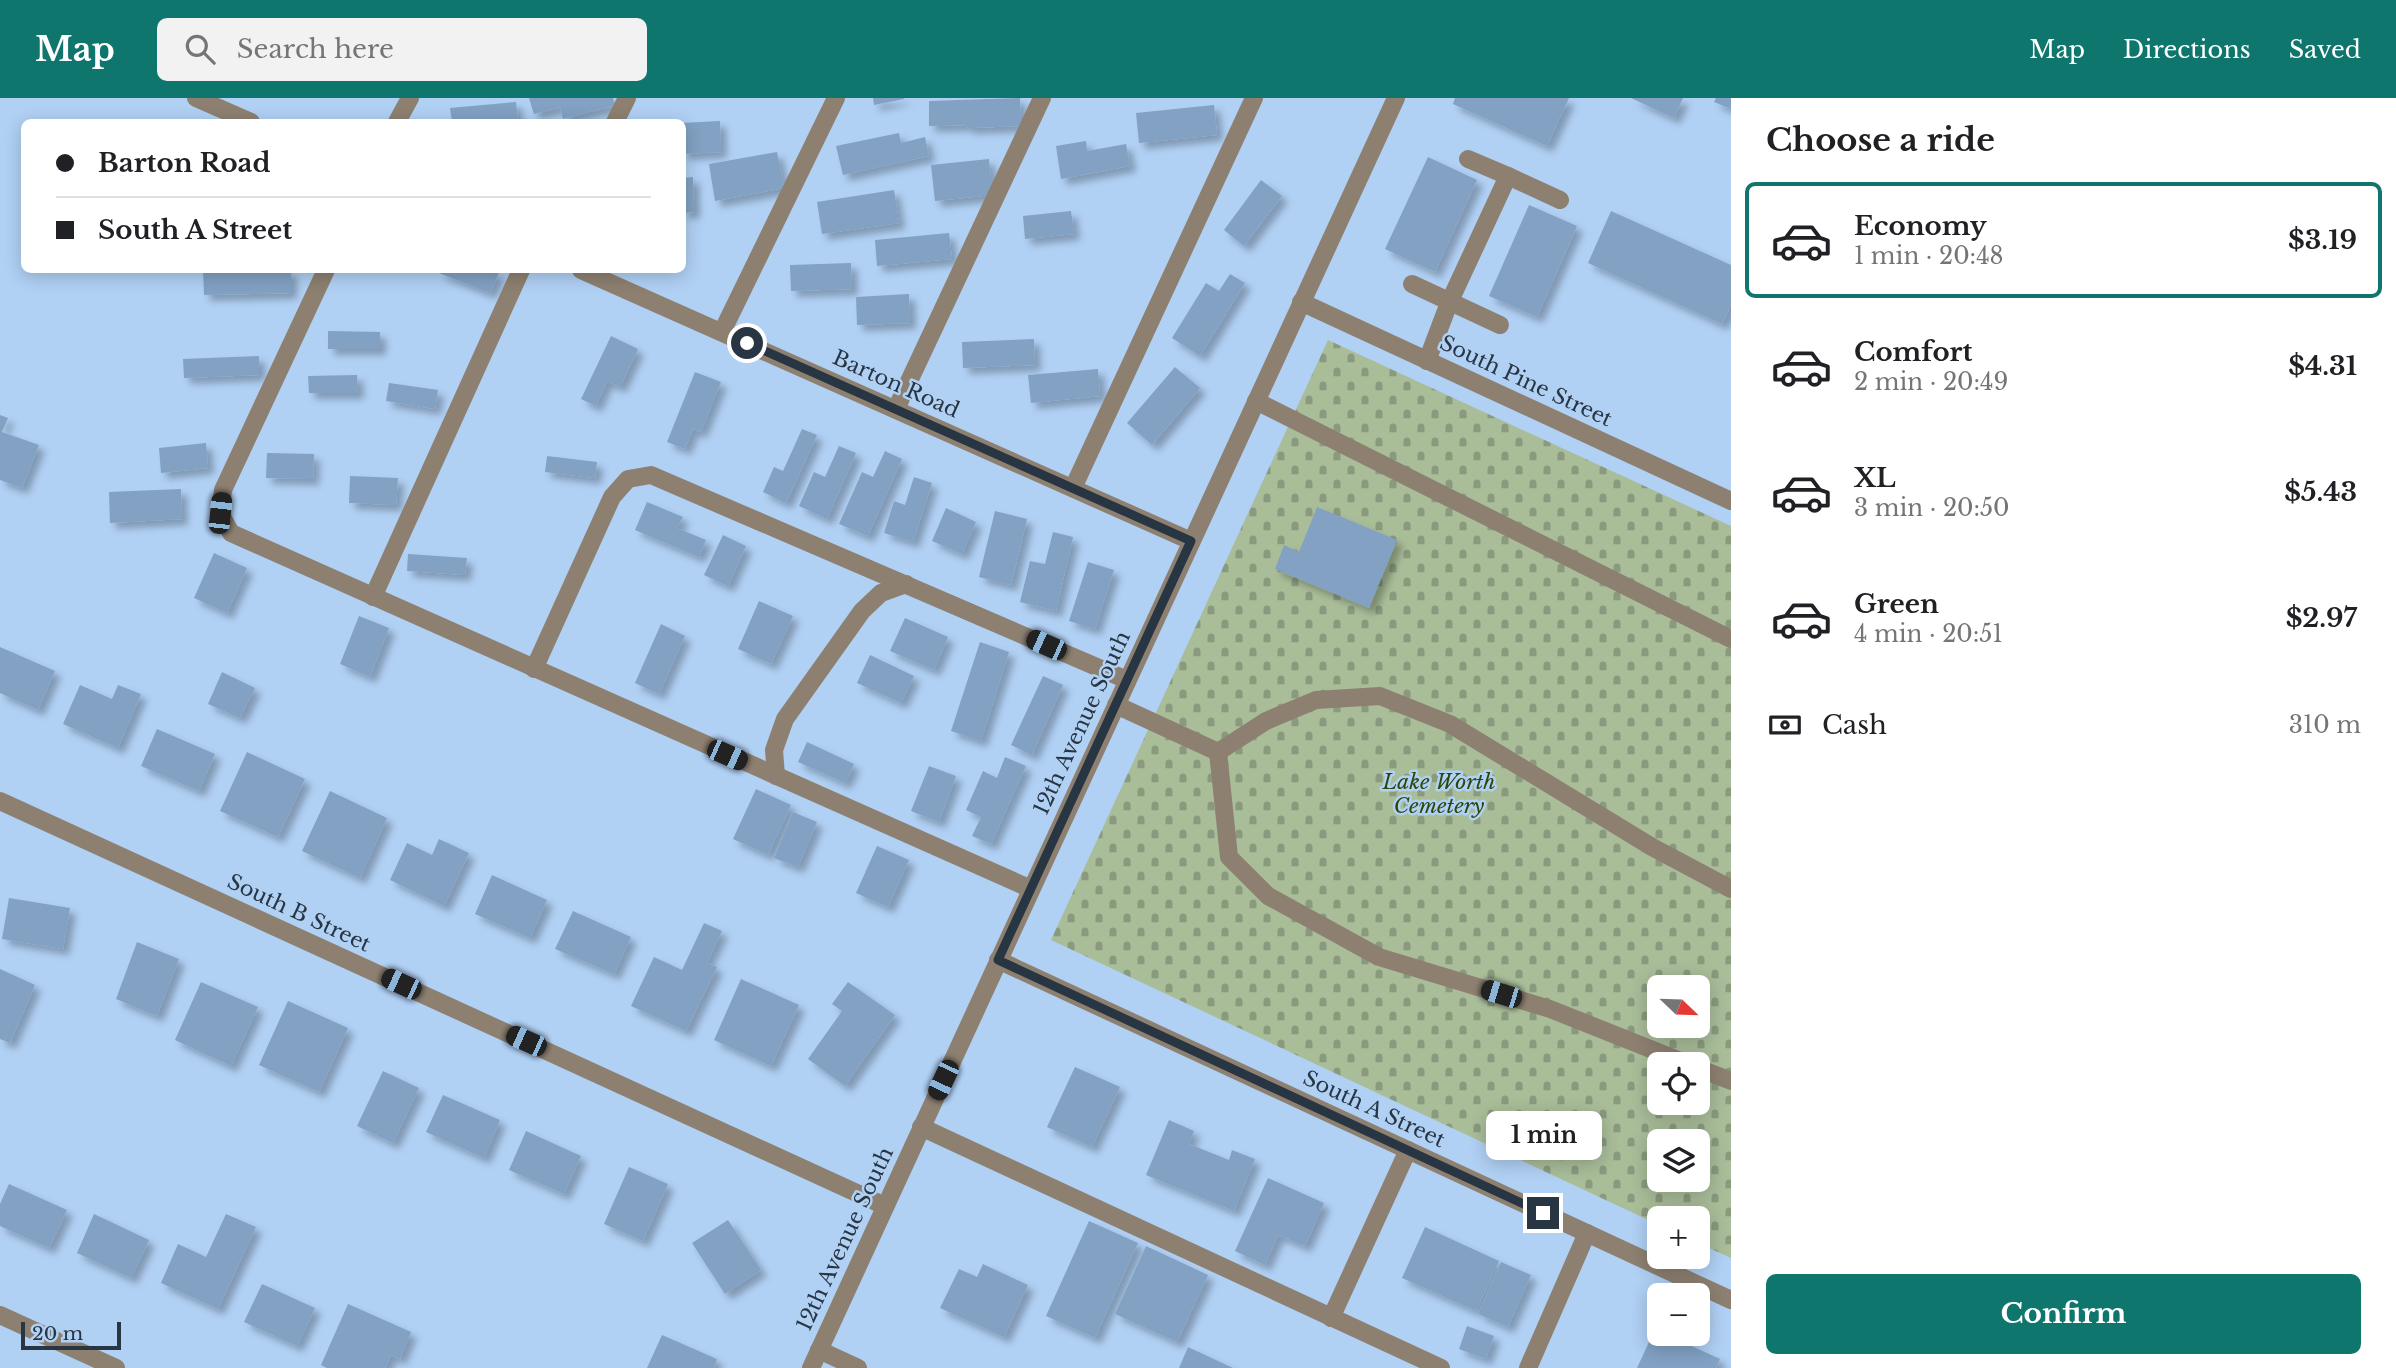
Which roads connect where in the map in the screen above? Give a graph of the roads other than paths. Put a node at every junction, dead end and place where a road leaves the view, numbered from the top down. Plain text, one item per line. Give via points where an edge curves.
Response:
1 (196, 98) edge
2 (410, 98) edge
3 (627, 98) edge
4 (836, 98) edge
5 (1042, 98) edge
6 (1254, 98) edge
7 (1395, 98) edge
8 (244, 119) edge
9 (399, 119) edge
10 (616, 119) edge
11 (1468, 159) dead end
12 (1507, 176) junction
13 (1560, 200) dead end
14 (325, 273) edge
15 (520, 273) edge
16 (589, 273) edge
17 (1412, 284) dead end
18 (1301, 302) junction
19 (1449, 303) junction
20 (1500, 325) dead end
21 (722, 332) junction
22 (1427, 360) junction
23 (1256, 401) junction
24 (896, 409) junction
25 (1073, 488) junction
26 (1731, 501) edge
27 (1191, 541) junction
28 (906, 584) junction
29 (373, 597) junction
30 (1731, 639) edge
31 (534, 669) junction
32 (1127, 680) junction
33 (1116, 705) junction
34 (1218, 752) junction
35 (776, 776) junction
36 (0, 801) edge
37 (1031, 889) junction
38 (1731, 889) edge
39 (998, 960) junction
40 (1658, 1052) edge
41 (1710, 1073) edge
42 (1731, 1081) edge
43 (921, 1127) junction
44 (1408, 1150) junction
45 (885, 1206) junction
46 (1587, 1234) junction
47 (1731, 1300) edge
48 (0, 1315) edge
49 (1331, 1318) junction
50 (819, 1350) junction
51 (116, 1368) edge
52 (811, 1368) edge
53 (858, 1368) edge
54 (1441, 1368) edge
55 (1528, 1368) edge

1 - 8 street
2 - 9 street
3 - 10 street
4 - 21 street
5 - 24 street
6 - 25 street
7 - 18 street, 12th Avenue South
11 - 12 street
12 - 13 street
12 - 19 street
14 - 29 street via 223,490 220,513 231,533
15 - 29 street
16 - 21 street, Barton Road
17 - 19 street
18 - 22 street, South Pine Street
18 - 23 street, 12th Avenue South
19 - 20 street
19 - 22 street
21 - 24 street, Barton Road
22 - 26 street, South Pine Street
23 - 27 street, 12th Avenue South
23 - 30 street
24 - 25 street, Barton Road
25 - 27 street, Barton Road
27 - 32 street, 12th Avenue South
28 - 31 street via 651,475 628,479 612,497
28 - 32 street
28 - 35 street via 881,593 862,611 785,719 774,750
29 - 31 street
31 - 35 street
32 - 33 street, 12th Avenue South
33 - 34 street
33 - 37 street, 12th Avenue South
34 - 38 street via 1266,721 1317,700 1380,696 1450,724 1651,847
34 - 40 street via 1229,858 1268,897 1378,957 1550,1009
35 - 37 street
36 - 45 street, South B Street
37 - 39 street, 12th Avenue South
39 - 43 street, 12th Avenue South
39 - 44 street, South A Street
41 - 42 street
43 - 45 street, 12th Avenue South
43 - 49 street
44 - 46 street, South A Street
44 - 49 street
45 - 50 street, 12th Avenue South
46 - 47 street, South A Street
46 - 55 street
48 - 51 street
49 - 54 street
50 - 52 street, 12th Avenue South
50 - 53 street

